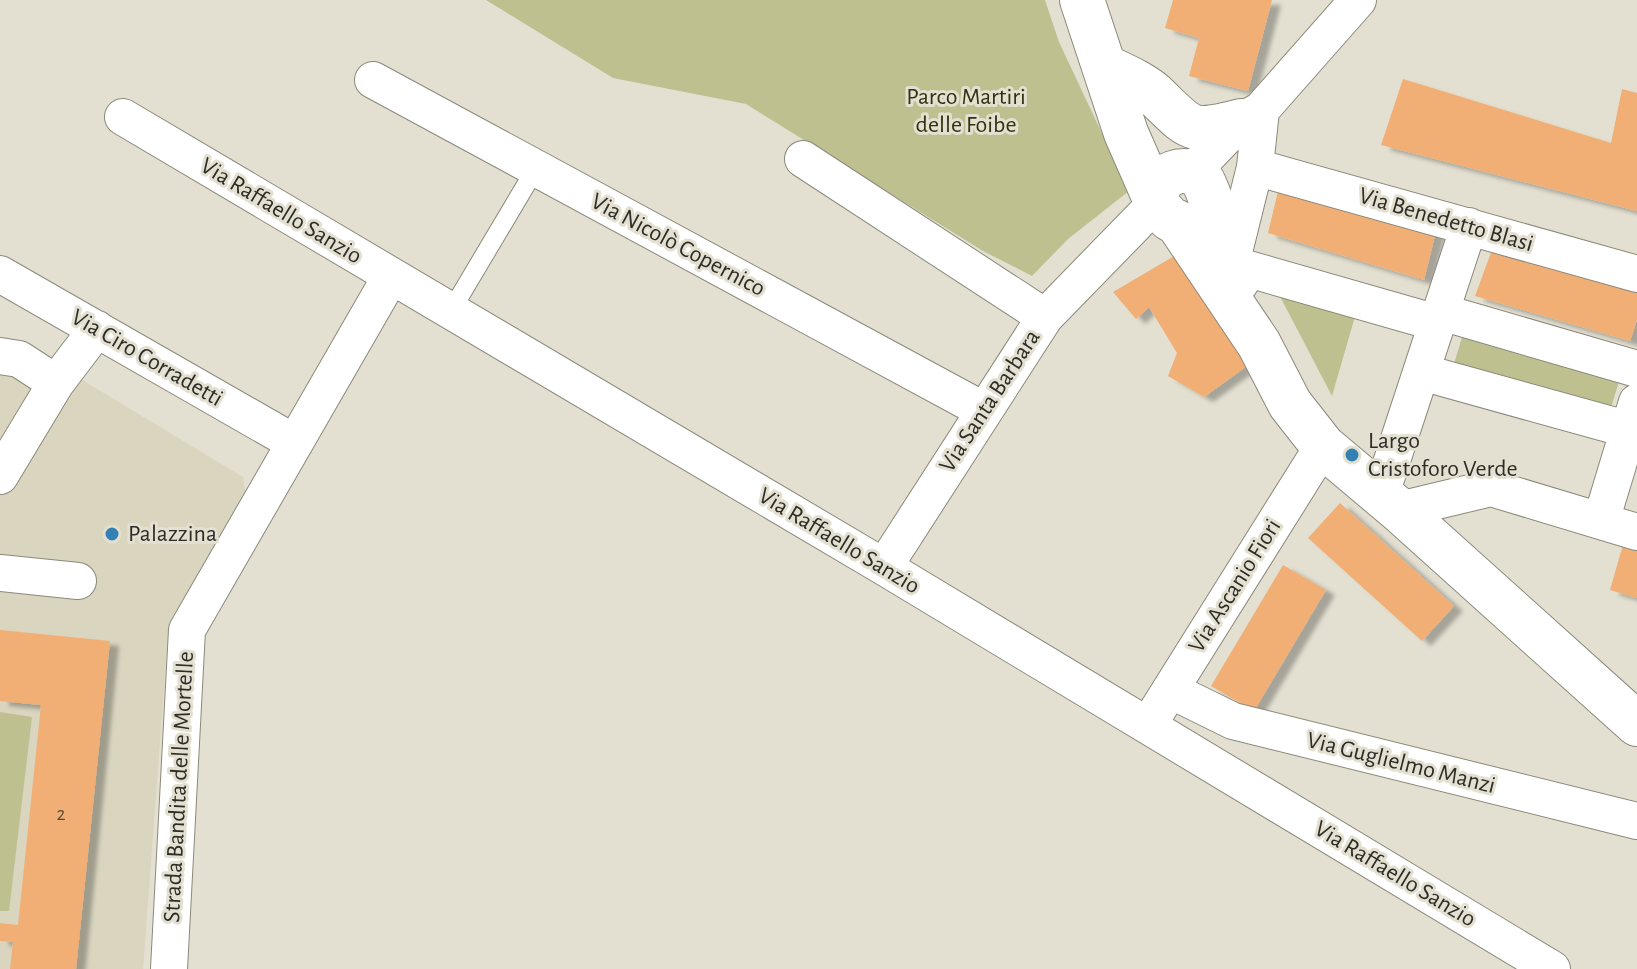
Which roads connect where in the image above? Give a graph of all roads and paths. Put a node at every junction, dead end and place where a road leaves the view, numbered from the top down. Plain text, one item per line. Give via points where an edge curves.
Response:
1 (1082, 0) edge
2 (1358, 0) edge
3 (1104, 66) junction
4 (373, 80) dead end
5 (123, 117) dead end
6 (1254, 121) junction
7 (803, 159) dead end
8 (1255, 167) junction
9 (536, 168) junction
10 (1182, 197) junction
11 (1469, 226) junction
12 (1231, 264) junction
13 (0, 274) edge
14 (1637, 274) edge
15 (391, 276) junction
16 (451, 311) junction
17 (1045, 317) junction
18 (1439, 318) junction
19 (97, 329) junction
20 (1259, 344) junction
21 (0, 356) edge
22 (1637, 369) edge
23 (1421, 372) junction
24 (56, 383) junction
25 (983, 410) junction
26 (1634, 421) edge
27 (295, 443) junction
28 (1323, 446) junction
29 (0, 476) edge
30 (1390, 502) junction
31 (1601, 521) junction
32 (1637, 532) edge
33 (884, 567) junction
34 (0, 573) edge
35 (78, 581) dead end
36 (1170, 690) junction
37 (1637, 724) edge
38 (1148, 726) junction
39 (1637, 821) edge
40 (169, 969) edge
41 (1552, 969) edge

1 - 3 street
2 - 6 street
3 - 6 street via 1152,92 1192,128
3 - 10 street via 1126,133
4 - 9 street, Via Nicolò Copernico
5 - 15 street, Via Raffaello Sanzio
6 - 8 street
6 - 10 street, Via Santa Barbara
7 - 17 street
8 - 11 street, Via Benedetto Blasi
8 - 12 street
9 - 16 lane
9 - 25 street, Via Nicolò Copernico
10 - 12 street
10 - 17 street, Via Santa Barbara via 1114,250
10 - 20 street
11 - 14 street, Via Benedetto Blasi
11 - 18 street
12 - 18 street
12 - 20 street
13 - 19 street, Via Ciro Corradetti
15 - 16 street, Via Raffaello Sanzio
15 - 27 street, Strada Bandita delle Mortelle
16 - 33 street, Via Raffaello Sanzio
17 - 25 street, Via Santa Barbara
18 - 22 street
18 - 23 street
19 - 24 street
19 - 27 street, Via Ciro Corradetti
20 - 28 street via 1290,404
21 - 24 street via 19,359
23 - 26 street
23 - 30 street
24 - 29 street
25 - 33 street, Via Santa Barbara
26 - 31 street
27 - 40 street, Strada Bandita delle Mortelle via 187,630
28 - 30 street
28 - 36 street, Via Ascanio Fiori
30 - 31 street via 1491,488
30 - 37 street
31 - 32 street
33 - 38 street, Via Raffaello Sanzio
34 - 35 street
36 - 38 street, Via Ascanio Fiori
36 - 39 street, Via Guglielmo Manzi via 1233,721
38 - 41 street, Via Raffaello Sanzio

